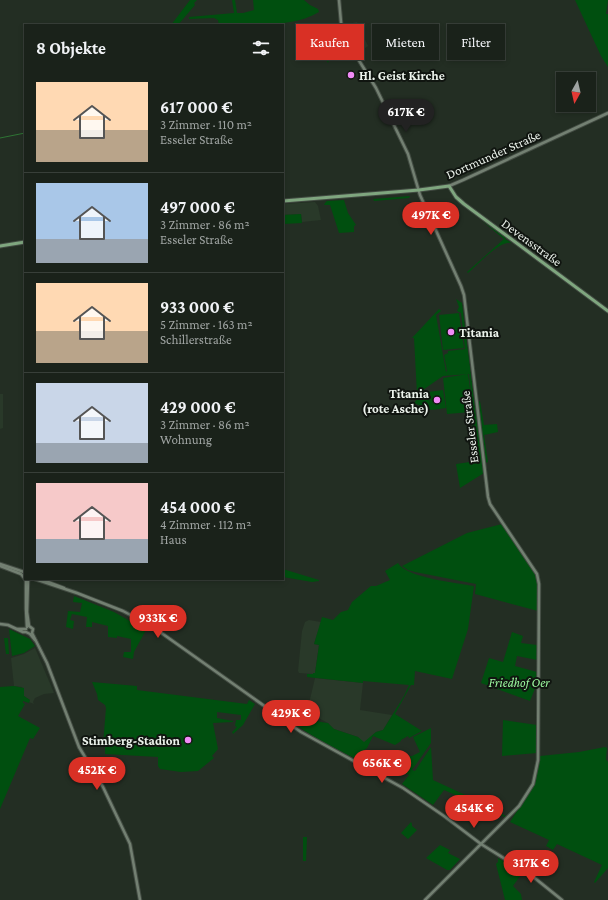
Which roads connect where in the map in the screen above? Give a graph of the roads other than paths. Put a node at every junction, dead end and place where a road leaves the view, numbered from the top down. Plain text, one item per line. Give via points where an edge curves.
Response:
1 (339, 0) edge
2 (608, 113) edge
3 (449, 186) junction
4 (419, 190) junction
5 (284, 201) edge
6 (24, 242) edge
7 (0, 246) edge
8 (608, 311) edge
9 (0, 565) edge
10 (24, 572) edge
11 (23, 576) edge
12 (28, 580) edge
13 (38, 580) edge
14 (43, 580) edge
15 (66, 589) junction
16 (0, 624) edge
17 (27, 629) junction
18 (31, 633) junction
19 (481, 844) junction
20 (140, 900) edge
21 (424, 900) edge
22 (562, 900) edge

1 - 4 main road, Esseler Straße via 342,33 376,88 408,154
2 - 3 main road, Dortmunder Straße
3 - 4 main road, Dortmunder Straße
3 - 8 main road, Devensstraße via 464,204
4 - 5 main road, Dortmunder Straße
4 - 19 main road, Esseler Straße via 463,292 490,504 537,574 539,584 539,755 533,784 519,806
6 - 7 main road
9 - 10 main road
9 - 11 main road
12 - 17 main road
13 - 15 main road
14 - 15 main road
15 - 19 main road via 123,611 153,627 301,732 404,788
16 - 17 main road
17 - 18 main road
17 - 18 main road via 33,628
18 - 20 main road via 46,663 79,747 103,787 130,844
19 - 21 main road, Esseler Straße
19 - 22 main road via 517,865

